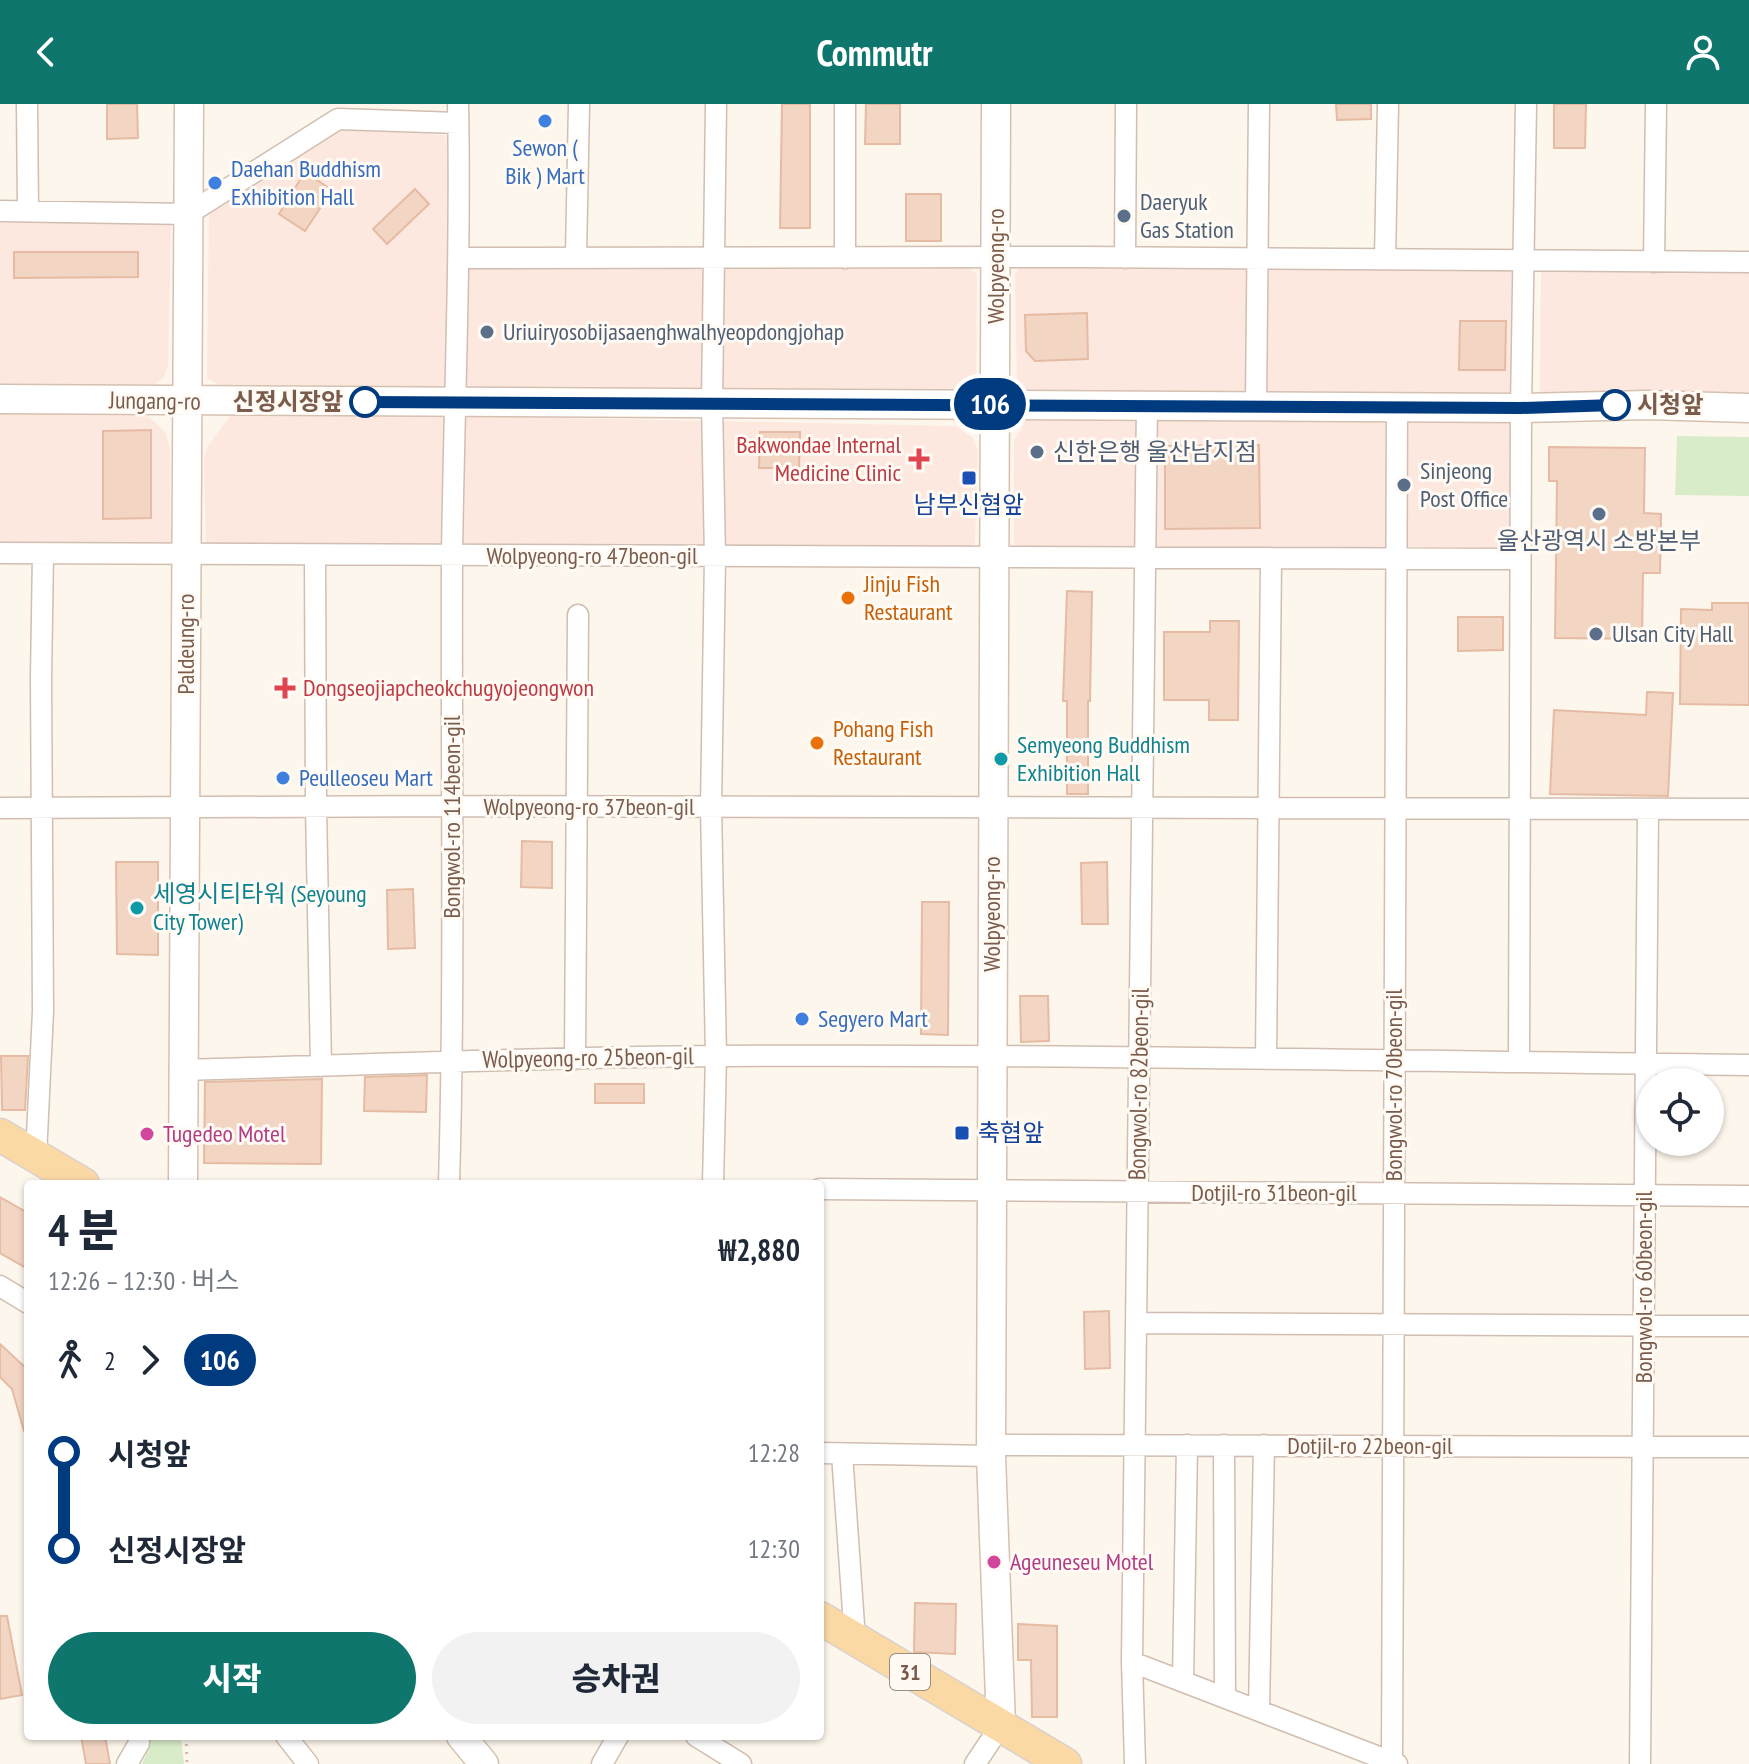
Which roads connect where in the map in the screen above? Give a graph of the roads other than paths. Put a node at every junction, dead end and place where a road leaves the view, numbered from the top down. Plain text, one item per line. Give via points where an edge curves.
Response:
1 (27, 104) edge
2 (189, 104) edge
3 (579, 104) edge
4 (716, 104) edge
5 (845, 104) edge
6 (996, 104) edge
7 (1126, 104) edge
8 (1259, 104) edge
9 (1388, 104) edge
10 (1526, 104) edge
11 (1656, 104) edge
12 (458, 114) edge
13 (0, 211) edge
14 (28, 211) junction
15 (188, 214) junction
16 (576, 256) junction
17 (714, 257) junction
18 (459, 258) junction
19 (845, 258) junction
20 (1125, 258) junction
21 (996, 259) junction
22 (1257, 259) junction
23 (1385, 259) junction
24 (1523, 261) junction
25 (1654, 262) junction
26 (1749, 262) edge
27 (0, 399) edge
28 (187, 401) junction
29 (454, 403) junction
30 (712, 403) junction
31 (996, 404) junction
32 (1147, 404) junction
33 (1256, 405) junction
34 (1397, 405) junction
35 (1521, 408) junction
36 (1749, 408) edge
37 (0, 553) edge
38 (43, 554) junction
39 (187, 555) junction
40 (315, 555) junction
41 (452, 556) junction
42 (715, 557) junction
43 (996, 558) junction
44 (1145, 558) junction
45 (1271, 558) junction
46 (1396, 559) junction
47 (1520, 559) junction
48 (578, 615) dead end
49 (185, 806) junction
50 (316, 806) junction
51 (452, 806) junction
52 (42, 807) junction
53 (578, 807) junction
54 (711, 807) junction
55 (0, 808) edge
56 (992, 808) junction
57 (1142, 808) junction
58 (1269, 808) junction
59 (1395, 809) junction
60 (1518, 809) junction
61 (1648, 809) junction
62 (1749, 809) edge
63 (991, 1055) junction
64 (716, 1056) junction
65 (1139, 1057) junction
66 (575, 1059) junction
67 (1266, 1059) junction
68 (453, 1061) junction
69 (1394, 1061) junction
70 (1519, 1062) junction
71 (1645, 1064) junction
72 (1749, 1065) edge
73 (321, 1066) junction
74 (184, 1070) junction
75 (0, 1135) edge
76 (0, 1154) edge
77 (43, 1170) edge
78 (72, 1180) edge
79 (183, 1180) edge
80 (449, 1180) edge
81 (713, 1180) edge
82 (824, 1189) edge
83 (991, 1190) junction
84 (1137, 1191) junction
85 (1394, 1193) junction
86 (1644, 1195) junction
87 (1749, 1196) edge
88 (0, 1286) edge
89 (24, 1301) edge
90 (1136, 1323) junction
91 (1394, 1324) junction
92 (1643, 1326) junction
93 (1749, 1326) edge
94 (1134, 1445) junction
95 (1187, 1445) junction
96 (1224, 1445) junction
97 (1264, 1445) junction
98 (1393, 1446) junction
99 (1642, 1447) junction
100 (1749, 1447) edge
101 (991, 1450) junction
102 (824, 1453) edge
103 (842, 1454) junction
104 (824, 1620) edge
105 (855, 1639) junction
106 (824, 1643) edge
107 (1132, 1662) junction
108 (1183, 1681) junction
109 (1225, 1697) junction
110 (1259, 1710) junction
111 (139, 1740) edge
112 (289, 1740) edge
113 (464, 1740) edge
114 (616, 1740) edge
115 (701, 1740) edge
116 (988, 1744) edge
117 (729, 1761) edge
118 (127, 1764) edge
119 (308, 1764) edge
120 (484, 1764) edge
121 (602, 1764) edge
122 (1024, 1764) edge
123 (1065, 1764) edge
124 (1135, 1764) edge
125 (1394, 1764) edge
126 (1640, 1764) edge

1 - 14 street
2 - 15 main road, Paldeung-ro
3 - 16 street
4 - 17 street
5 - 19 street
6 - 21 main road, Wolpyeong-ro
7 - 20 street
8 - 22 street
9 - 23 street
10 - 24 street
11 - 25 street
12 - 15 street via 338,119
12 - 18 street, Bongwol-ro 114beon-gil
13 - 14 street
14 - 15 street
15 - 28 main road, Paldeung-ro
16 - 17 street
16 - 18 street
17 - 19 street
17 - 30 street
18 - 29 street, Bongwol-ro 114beon-gil
19 - 21 street
20 - 21 street
20 - 22 street
21 - 31 main road, Wolpyeong-ro
22 - 23 street
22 - 33 street
23 - 24 street
24 - 25 street
24 - 35 street
25 - 26 street
27 - 28 main road, Jungang-ro
28 - 29 main road, Jungang-ro
28 - 39 main road, Paldeung-ro
29 - 30 main road, Jungang-ro
29 - 41 street, Bongwol-ro 114beon-gil
30 - 31 main road, Jungang-ro
30 - 42 street
31 - 32 main road, Jungang-ro
31 - 43 main road, Wolpyeong-ro
32 - 33 main road, Jungang-ro
32 - 44 street, Bongwol-ro 82beon-gil
33 - 34 main road, Jungang-ro
34 - 35 main road, Jungang-ro
34 - 46 street, Bongwol-ro 70beon-gil
35 - 36 main road, Jungang-ro
35 - 47 street
37 - 38 street, Wolpyeong-ro 47beon-gil
38 - 39 street, Wolpyeong-ro 47beon-gil
38 - 52 street
39 - 40 street, Wolpyeong-ro 47beon-gil
39 - 49 main road, Paldeung-ro
40 - 41 street, Wolpyeong-ro 47beon-gil
40 - 50 street
41 - 42 street, Wolpyeong-ro 47beon-gil
41 - 51 street, Bongwol-ro 114beon-gil
42 - 43 street, Wolpyeong-ro 47beon-gil
42 - 54 street
43 - 44 street, Wolpyeong-ro 47beon-gil
43 - 56 main road, Wolpyeong-ro
44 - 45 street, Wolpyeong-ro 47beon-gil
44 - 57 street, Bongwol-ro 82beon-gil
45 - 46 street, Wolpyeong-ro 47beon-gil
45 - 58 street
46 - 47 street, Wolpyeong-ro 47beon-gil
46 - 59 street, Bongwol-ro 70beon-gil
47 - 60 street
48 - 53 street
49 - 50 street, Wolpyeong-ro 37beon-gil
49 - 52 street, Wolpyeong-ro 37beon-gil
49 - 74 main road, Paldeung-ro
50 - 51 street, Wolpyeong-ro 37beon-gil
50 - 73 street
51 - 53 street, Wolpyeong-ro 37beon-gil
51 - 68 street, Bongwol-ro 114beon-gil
52 - 55 street, Wolpyeong-ro 37beon-gil
52 - 77 street
53 - 54 street, Wolpyeong-ro 37beon-gil
53 - 66 street
54 - 56 street, Wolpyeong-ro 37beon-gil
54 - 64 street
56 - 57 street, Wolpyeong-ro 37beon-gil
56 - 63 main road, Wolpyeong-ro
57 - 58 street, Wolpyeong-ro 37beon-gil
57 - 65 street, Bongwol-ro 82beon-gil
58 - 59 street, Wolpyeong-ro 37beon-gil
58 - 67 street
59 - 60 street, Wolpyeong-ro 37beon-gil
59 - 69 street, Bongwol-ro 70beon-gil
60 - 61 street, Wolpyeong-ro 37beon-gil
60 - 70 street
61 - 62 street, Wolpyeong-ro 37beon-gil
61 - 71 street, Bongwol-ro 60beon-gil
63 - 64 street, Wolpyeong-ro 25beon-gil
63 - 65 street, Wolpyeong-ro 25beon-gil
63 - 83 main road, Wolpyeong-ro
64 - 66 street, Wolpyeong-ro 25beon-gil
64 - 81 street
65 - 67 street, Wolpyeong-ro 25beon-gil
65 - 84 street, Bongwol-ro 82beon-gil
66 - 68 street, Wolpyeong-ro 25beon-gil
67 - 69 street, Wolpyeong-ro 25beon-gil
68 - 73 street, Wolpyeong-ro 25beon-gil
68 - 80 street, Bongwol-ro 114beon-gil
69 - 70 street, Wolpyeong-ro 25beon-gil
69 - 85 street, Bongwol-ro 70beon-gil
70 - 71 street, Wolpyeong-ro 25beon-gil
71 - 72 street, Wolpyeong-ro 25beon-gil
71 - 86 street, Bongwol-ro 60beon-gil
73 - 74 street, Wolpyeong-ro 25beon-gil
74 - 79 main road, Paldeung-ro
75 - 77 main road
76 - 77 main road
77 - 78 main road
82 - 83 street, Dotjil-ro 31beon-gil
83 - 84 street, Dotjil-ro 31beon-gil
83 - 101 main road, Wolpyeong-ro
84 - 85 street, Dotjil-ro 31beon-gil
84 - 90 street, Bongwol-ro 82beon-gil
85 - 86 street, Dotjil-ro 31beon-gil
85 - 91 street, Bongwol-ro 70beon-gil
86 - 87 street, Dotjil-ro 31beon-gil
86 - 92 street, Bongwol-ro 60beon-gil
88 - 89 street
90 - 91 street
90 - 94 street, Bongwol-ro 82beon-gil
91 - 92 street
91 - 98 street, Bongwol-ro 70beon-gil
92 - 93 street
92 - 99 street, Bongwol-ro 60beon-gil
94 - 95 street, Dotjil-ro 22beon-gil
94 - 101 street, Dotjil-ro 22beon-gil
94 - 107 street, Bongwol-ro 82beon-gil
95 - 96 street, Dotjil-ro 22beon-gil
95 - 108 street
96 - 97 street, Dotjil-ro 22beon-gil
96 - 109 street
97 - 98 street, Dotjil-ro 22beon-gil
97 - 110 street
98 - 99 street, Dotjil-ro 22beon-gil
98 - 125 street, Bongwol-ro 70beon-gil
99 - 100 street, Dotjil-ro 22beon-gil
99 - 126 street, Bongwol-ro 60beon-gil
101 - 103 street, Dotjil-ro 22beon-gil
101 - 116 main road, Wolpyeong-ro
102 - 103 street, Dotjil-ro 22beon-gil
103 - 105 street
104 - 105 main road, 31
105 - 116 main road, 31
106 - 116 main road
107 - 108 street
107 - 124 street, Bongwol-ro 82beon-gil
108 - 109 street
109 - 110 street
110 - 125 street
111 - 118 street
112 - 119 street
113 - 120 main road
114 - 121 street
115 - 117 street
116 - 122 main road
116 - 123 main road, 31

